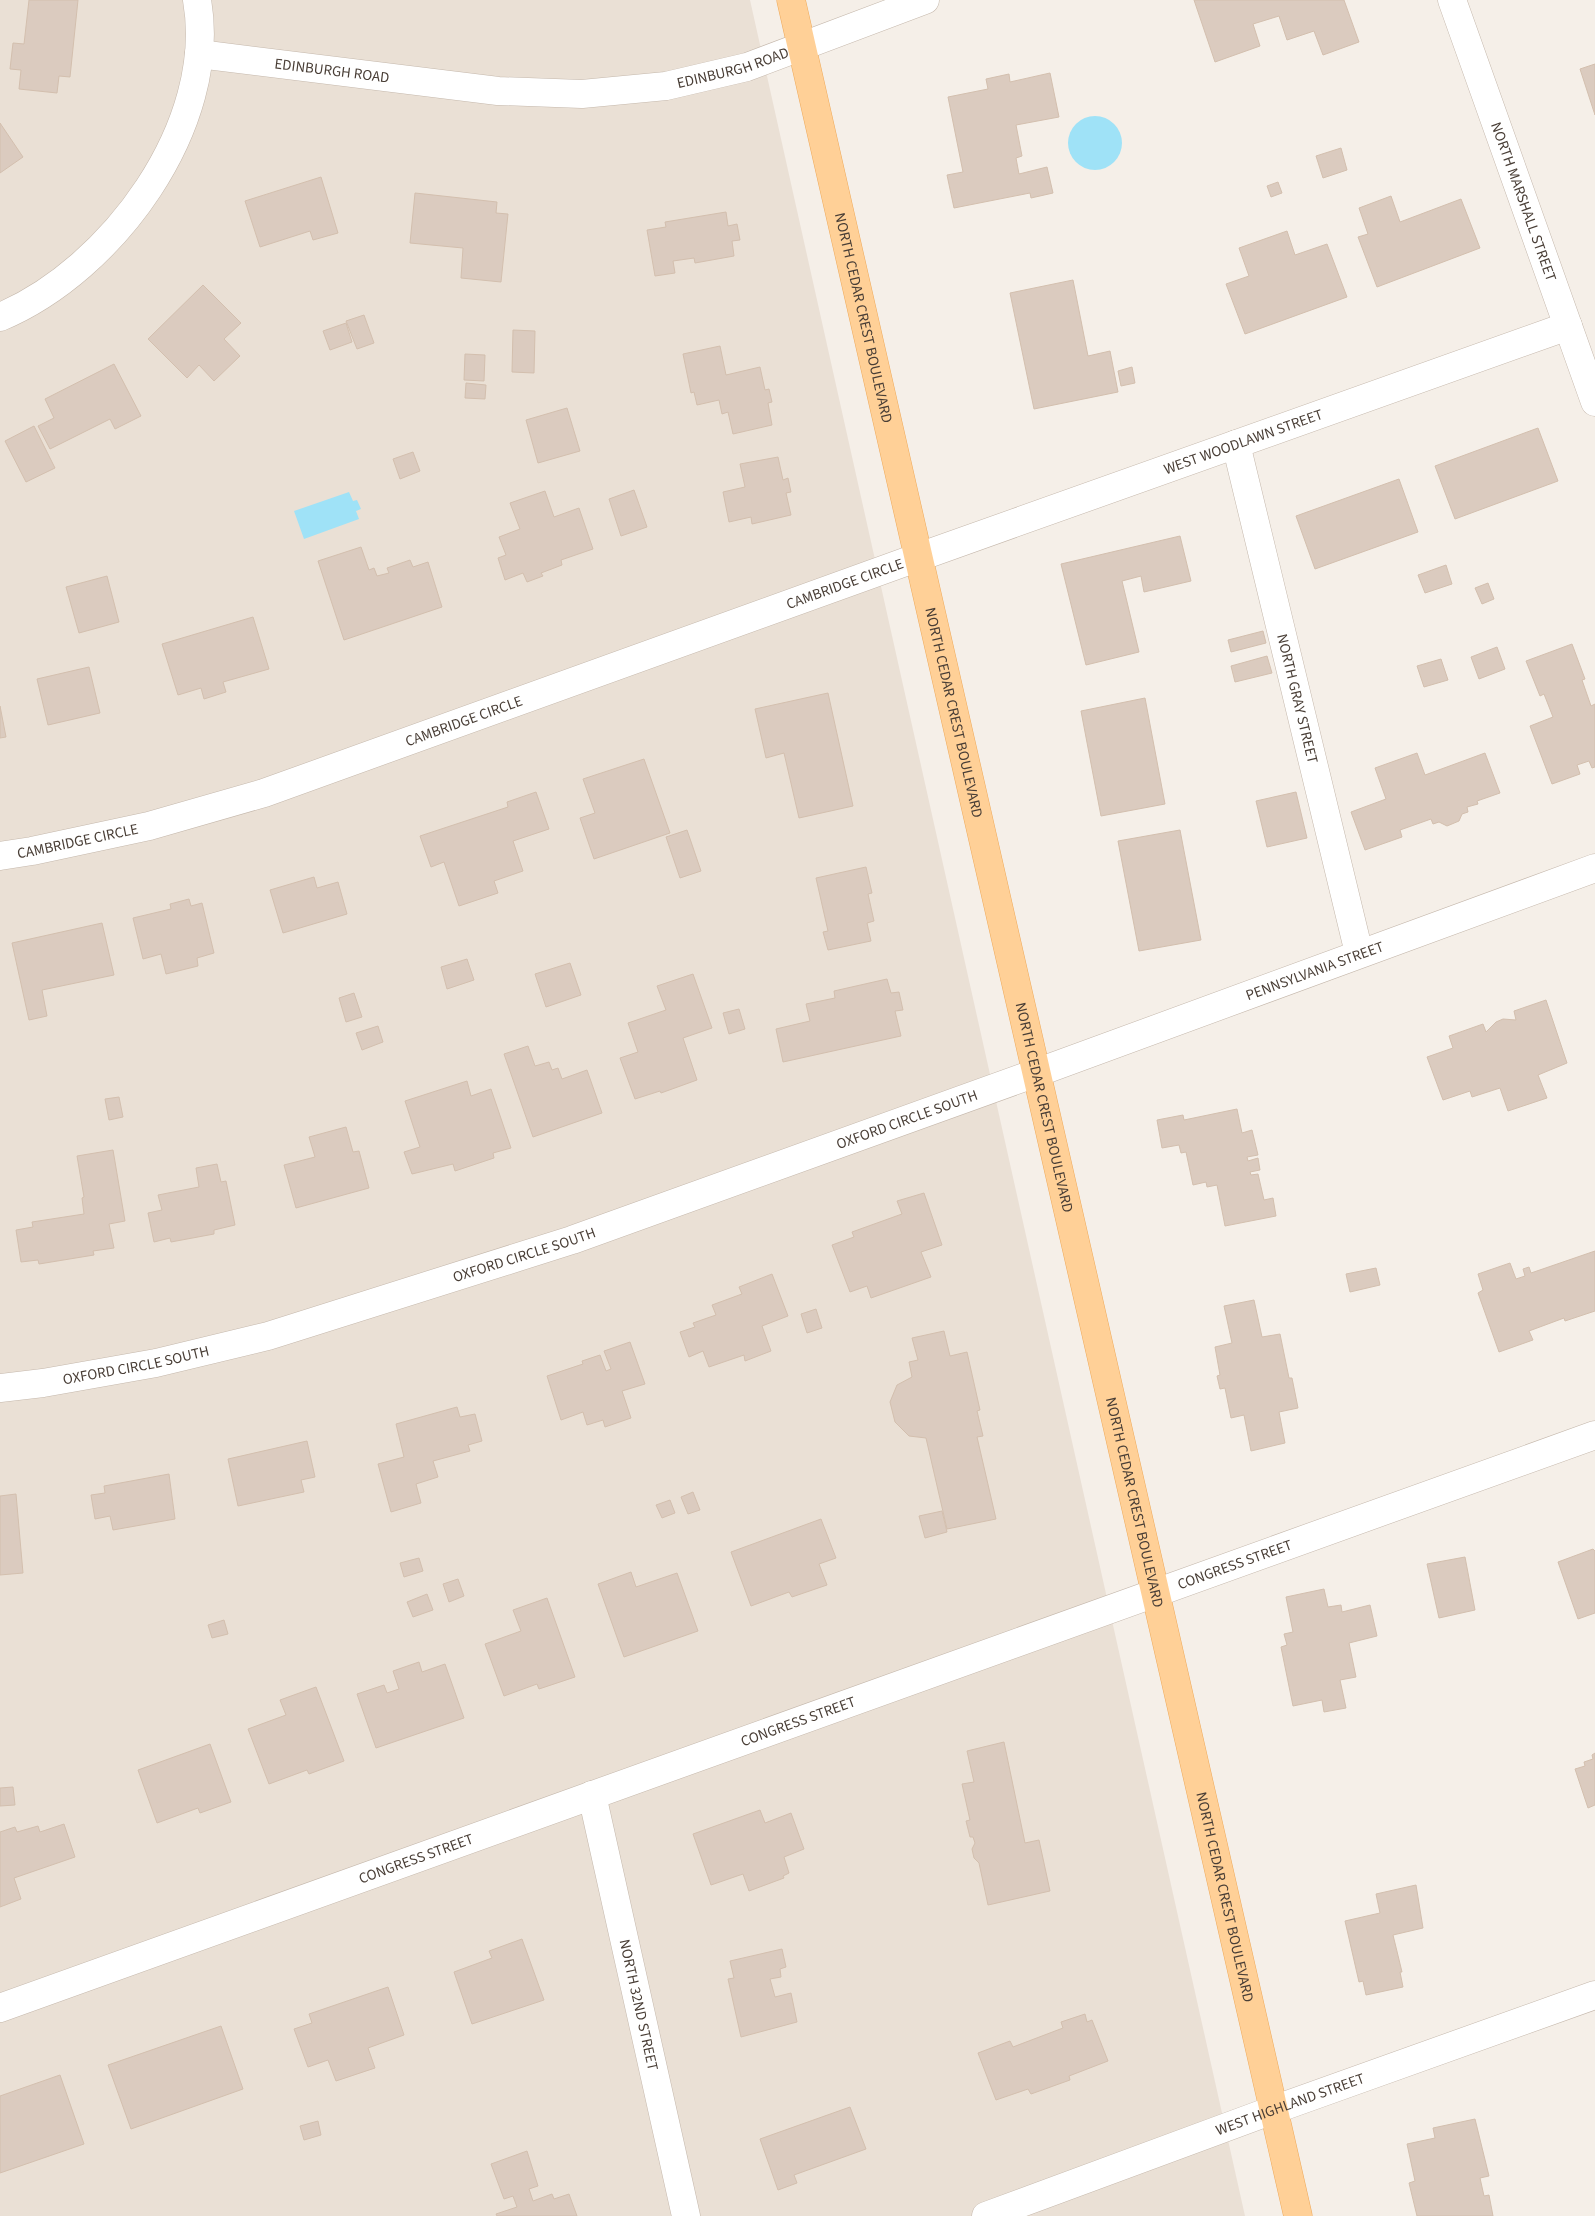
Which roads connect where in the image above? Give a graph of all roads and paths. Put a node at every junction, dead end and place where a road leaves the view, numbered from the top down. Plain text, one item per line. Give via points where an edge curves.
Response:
1 (197, 0) edge
2 (790, 0) edge
3 (925, 0) edge
4 (1452, 0) edge
5 (802, 45) junction
6 (199, 54) junction
7 (0, 317) edge
8 (1568, 326) junction
9 (1595, 402) edge
10 (1236, 444) junction
11 (918, 557) junction
12 (0, 856) edge
13 (1595, 868) edge
14 (1360, 953) junction
15 (1036, 1073) junction
16 (0, 1388) edge
17 (1595, 1435) edge
18 (1155, 1592) junction
19 (592, 1795) junction
20 (1595, 1995) edge
21 (0, 2008) edge
22 (1273, 2110) junction
23 (686, 2216) edge
24 (986, 2216) edge
25 (1298, 2216) edge

1 - 6 street
2 - 5 main road, NORTH CEDAR CREST BOULEVARD
3 - 5 street, EDINBURGH ROAD
4 - 8 street, NORTH MARSHALL STREET
5 - 6 street, EDINBURGH ROAD via 747,66 666,86 582,94 498,91
5 - 11 main road, NORTH CEDAR CREST BOULEVARD
6 - 7 street via 190,100 168,156 137,206 98,251 62,282
8 - 9 street, NORTH MARSHALL STREET
8 - 10 street, WEST WOODLAWN STREET
10 - 11 street, WEST WOODLAWN STREET
10 - 14 street, NORTH GRAY STREET
11 - 12 street, CAMBRIDGE CIRCLE via 264,793 149,826
11 - 15 main road, NORTH CEDAR CREST BOULEVARD
13 - 14 street, PENNSYLVANIA STREET
14 - 15 street, PENNSYLVANIA STREET
15 - 16 street, OXFORD CIRCLE SOUTH via 572,1240 268,1336 156,1364
15 - 18 main road, NORTH CEDAR CREST BOULEVARD
17 - 18 street, CONGRESS STREET
18 - 19 street, CONGRESS STREET
18 - 22 main road, NORTH CEDAR CREST BOULEVARD
19 - 21 street, CONGRESS STREET
19 - 23 street, NORTH 32ND STREET
20 - 22 street, WEST HIGHLAND STREET
22 - 24 street, WEST HIGHLAND STREET
22 - 25 main road, NORTH CEDAR CREST BOULEVARD

